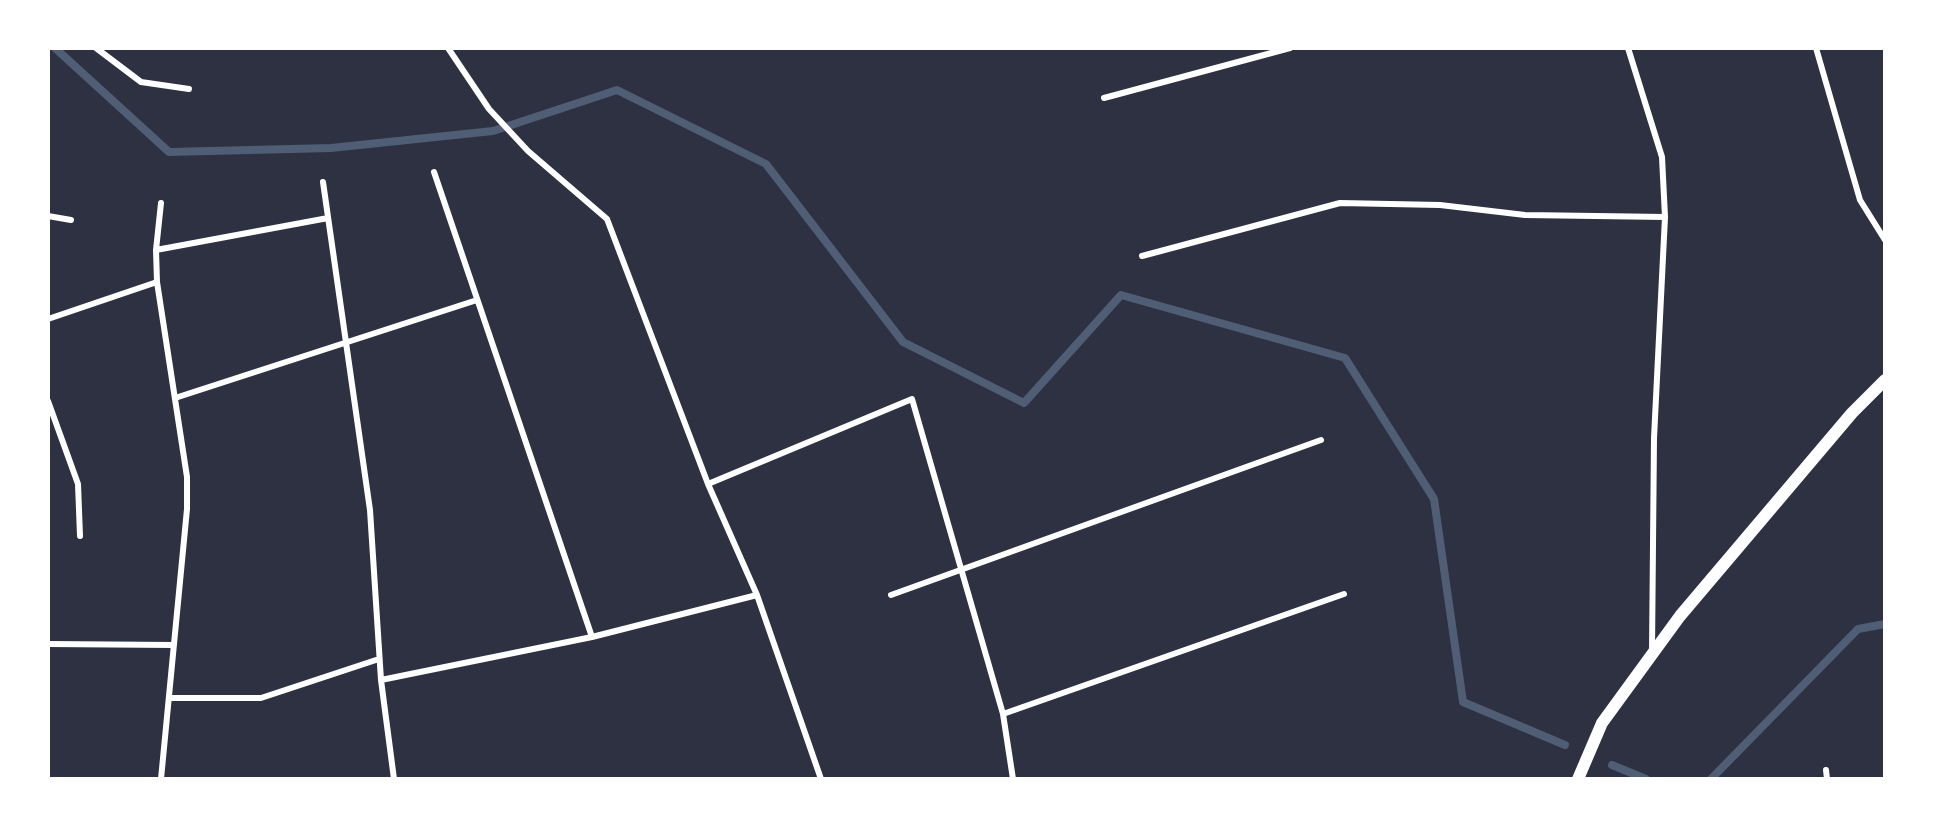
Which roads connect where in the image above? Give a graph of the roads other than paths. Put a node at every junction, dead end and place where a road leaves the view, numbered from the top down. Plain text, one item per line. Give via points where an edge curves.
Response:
1 (96, 48) edge
2 (448, 48) edge
3 (1290, 48) edge
4 (1628, 48) edge
5 (1816, 48) edge
6 (189, 89) dead end
7 (1104, 98) dead end
8 (434, 172) dead end
9 (323, 182) dead end
10 (161, 203) dead end
11 (48, 216) edge
12 (1665, 217) junction
13 (328, 218) junction
14 (71, 220) dead end
15 (1885, 240) edge
16 (156, 250) junction
17 (1142, 255) dead end
18 (157, 282) junction
19 (477, 300) junction
20 (48, 319) edge
21 (347, 343) junction
22 (1885, 380) edge
23 (175, 398) junction
24 (48, 402) edge
25 (1321, 440) dead end
26 (708, 484) junction
27 (81, 536) dead end
28 (963, 569) junction
29 (1344, 594) dead end
30 (757, 595) junction
31 (891, 595) dead end
32 (592, 638) junction
33 (48, 644) edge
34 (174, 645) junction
35 (1652, 654) junction
36 (379, 659) junction
37 (381, 680) junction
38 (169, 698) junction
39 (1003, 714) junction
40 (1826, 770) dead end
41 (161, 779) edge
42 (394, 779) edge
43 (821, 779) edge
44 (1013, 779) edge
45 (1578, 779) edge
46 (1827, 779) edge

1 - 6 street via 141,82
2 - 26 street via 489,109 528,151 607,219
3 - 7 street
4 - 12 street via 1662,158
5 - 15 street via 1860,200
8 - 19 street
9 - 13 street
10 - 16 street
11 - 14 street
12 - 17 street via 1525,215 1440,205 1340,203
12 - 35 street via 1654,438
13 - 16 street
13 - 21 street
16 - 18 street
18 - 20 street
18 - 23 street
19 - 21 street
19 - 32 street
21 - 23 street
21 - 36 street via 370,510
22 - 35 main road via 1816,454
23 - 34 street via 187,477 187,509
24 - 27 street via 78,484
25 - 28 street
26 - 28 street via 912,399
26 - 30 street
28 - 31 street
28 - 39 street
29 - 39 street
30 - 32 street
30 - 43 street
32 - 37 street
33 - 34 street
34 - 38 street
35 - 45 main road via 1602,723
36 - 37 street
36 - 38 street via 261,698
37 - 42 street
38 - 41 street
39 - 44 street
40 - 46 street

